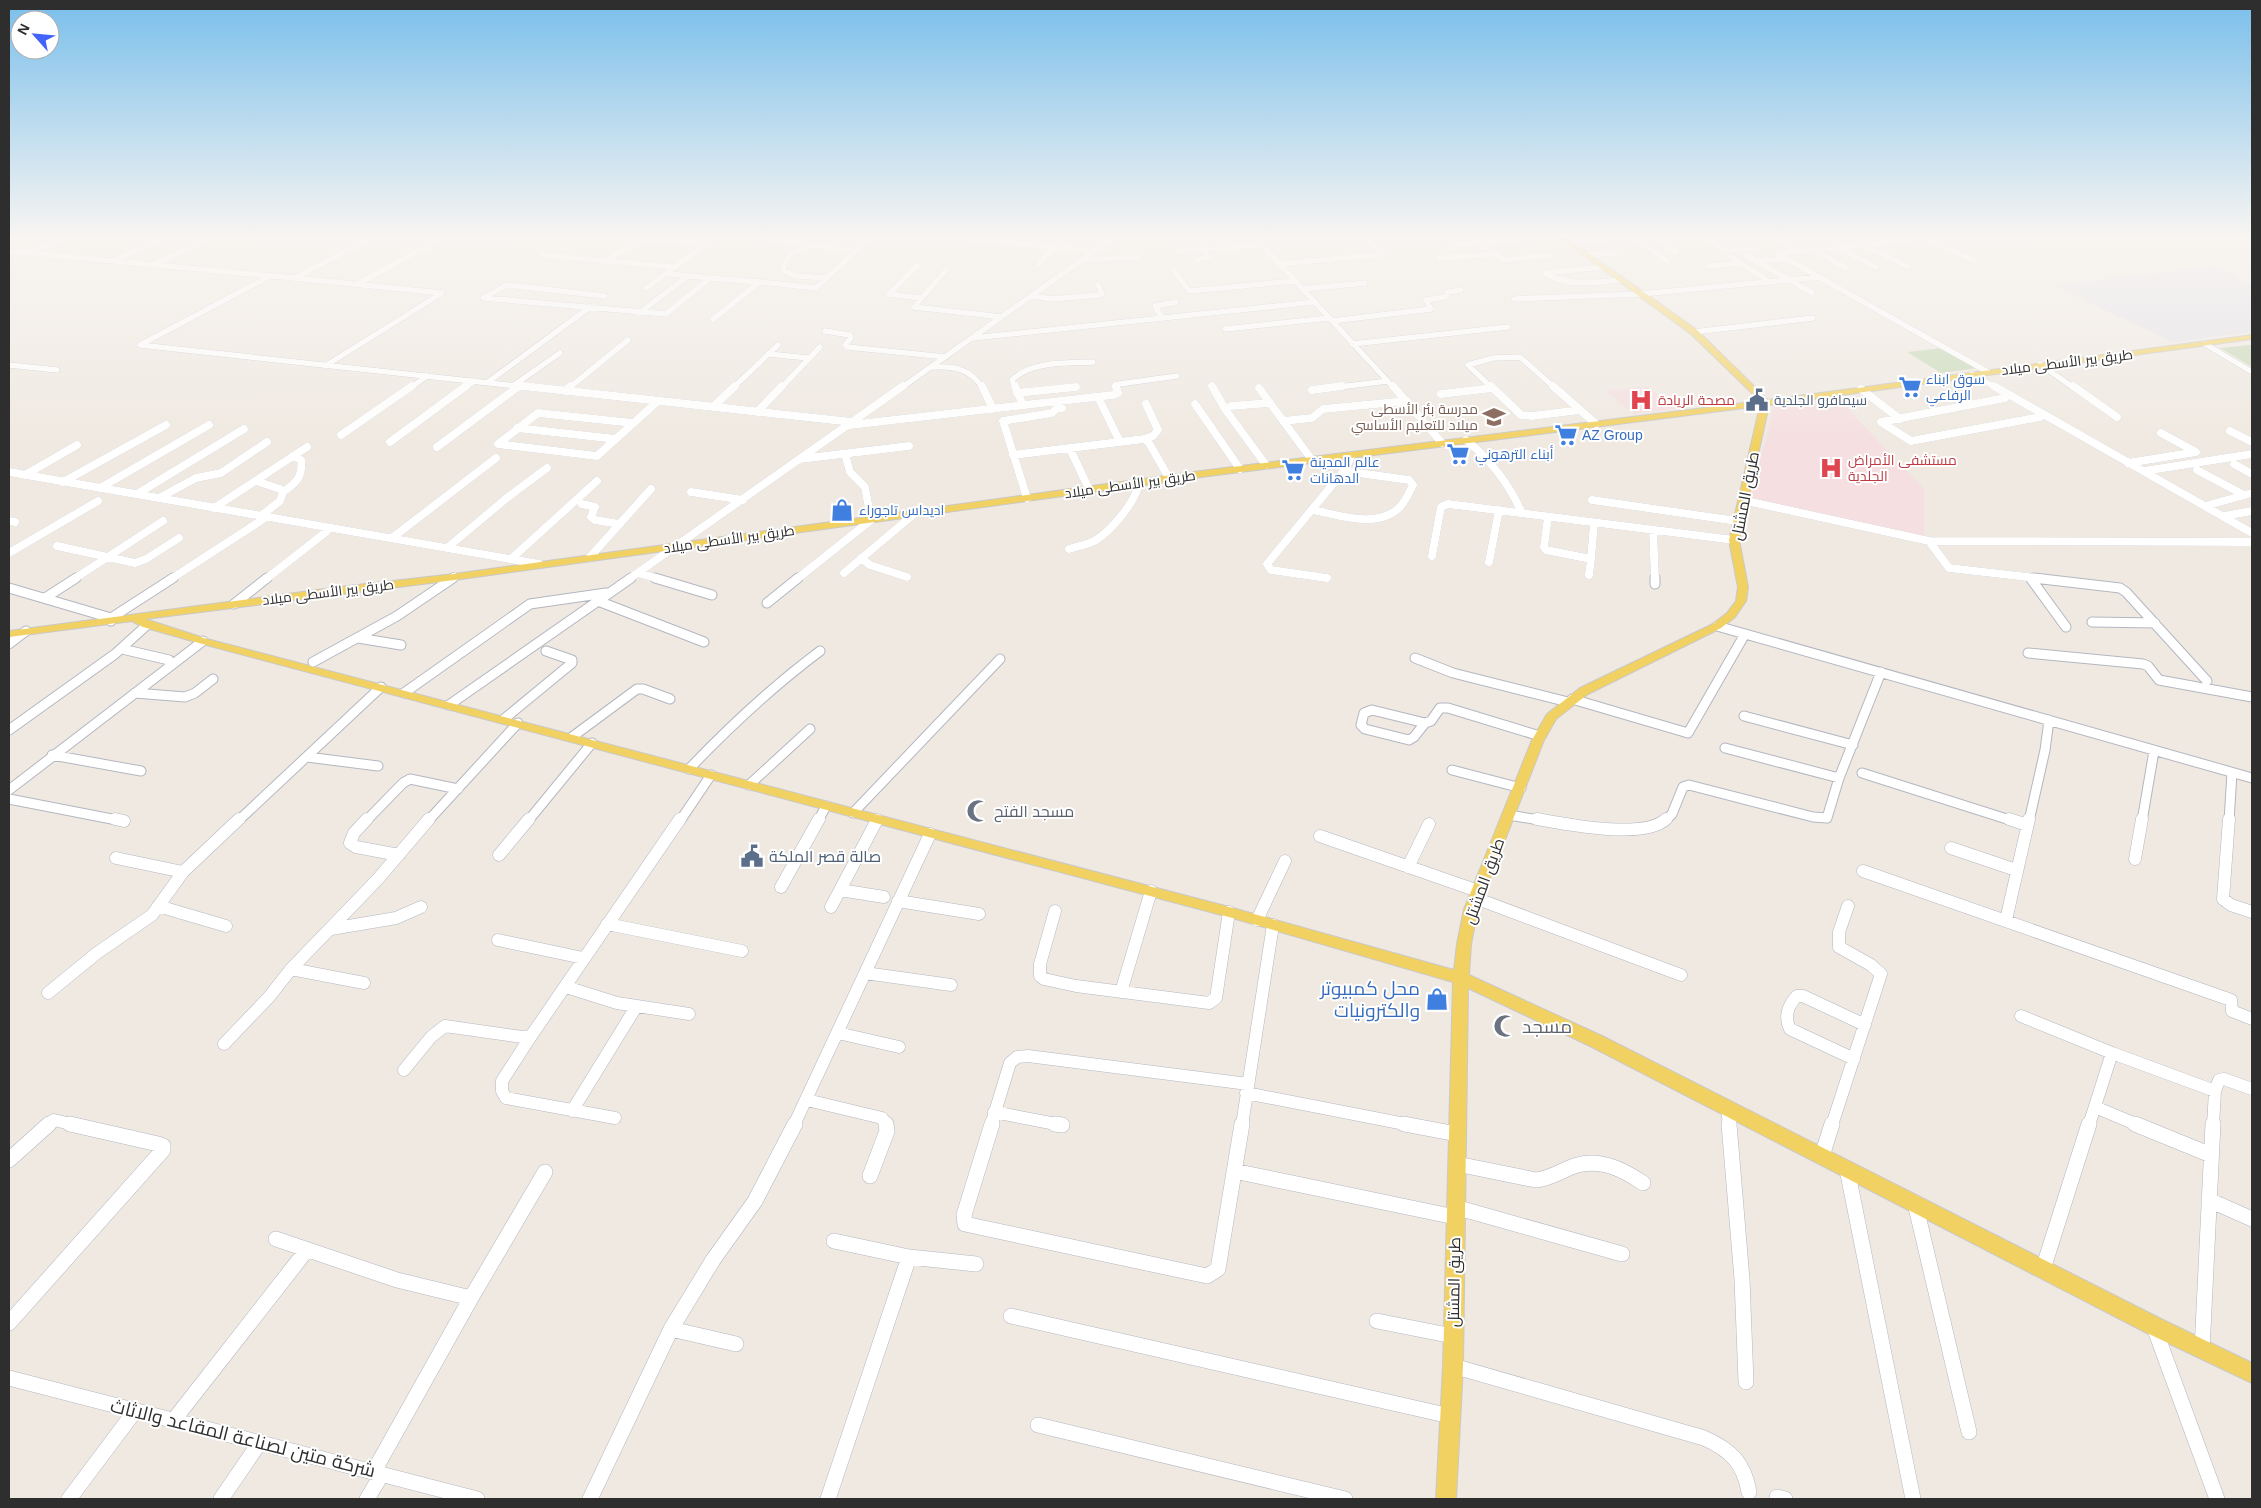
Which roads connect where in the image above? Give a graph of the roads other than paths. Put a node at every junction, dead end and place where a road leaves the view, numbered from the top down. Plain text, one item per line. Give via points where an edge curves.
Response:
1 (214, 305) edge
2 (422, 305) edge
3 (560, 305) edge
4 (592, 305) edge
5 (649, 305) edge
6 (677, 305) edge
7 (731, 305) edge
8 (915, 305) edge
9 (1019, 305) edge
10 (1158, 305) edge
11 (1298, 305) edge
12 (1317, 305) edge
13 (1430, 305) edge
14 (1657, 305) edge
15 (1869, 305) edge
16 (588, 308) junction
17 (638, 314) junction
18 (1002, 317) junction
19 (1162, 318) junction
20 (1813, 318) dead end
21 (1233, 319) junction
22 (1331, 319) junction
23 (713, 320) dead end
24 (1508, 327) dead end
25 (1225, 328) dead end
26 (825, 331) dead end
27 (1694, 332) junction
28 (972, 338) junction
29 (2252, 338) edge
30 (628, 340) dead end
31 (778, 344) dead end
32 (1352, 344) junction
33 (2205, 344) junction
34 (820, 347) dead end
35 (560, 353) dead end
36 (768, 354) junction
37 (946, 357) junction
38 (809, 358) junction
39 (1092, 362) dead end
40 (2040, 364) junction
41 (9, 365) edge
42 (325, 366) junction
43 (932, 367) junction
44 (57, 370) dead end
45 (1988, 372) junction
46 (2252, 372) edge
47 (1972, 374) junction
48 (427, 376) junction
49 (1177, 376) dead end
50 (474, 381) junction
51 (1388, 381) junction
52 (488, 382) junction
53 (517, 386) junction
54 (1212, 386) dead end
55 (1076, 387) dead end
56 (1259, 388) dead end
57 (1493, 388) junction
58 (1861, 389) junction
59 (1312, 390) dead end
60 (565, 391) junction
61 (1017, 393) junction
62 (1441, 394) dead end
63 (1098, 397) junction
64 (2005, 398) dead end
65 (658, 401) junction
66 (1407, 401) junction
67 (1269, 403) junction
68 (1146, 404) dead end
69 (1195, 404) dead end
70 (1022, 405) junction
71 (713, 407) junction
72 (1761, 407) junction
73 (1062, 408) dead end
74 (993, 409) junction
75 (1225, 409) junction
76 (1580, 410) junction
77 (758, 412) junction
78 (2040, 417) dead end
79 (2117, 417) dead end
80 (1900, 419) junction
81 (1283, 421) junction
82 (633, 423) junction
83 (166, 424) dead end
84 (850, 424) junction
85 (1596, 424) junction
86 (209, 425) dead end
87 (517, 428) junction
88 (244, 429) dead end
89 (2230, 431) dead end
90 (2161, 433) dead end
91 (341, 435) dead end
92 (616, 439) junction
93 (1144, 439) junction
94 (1466, 440) junction
95 (267, 442) dead end
96 (390, 442) dead end
97 (1120, 442) junction
98 (2252, 442) edge
99 (1442, 443) junction
100 (76, 445) dead end
101 (909, 446) dead end
102 (307, 447) dead end
103 (437, 448) dead end
104 (1070, 449) junction
105 (846, 454) junction
106 (2252, 454) edge
107 (1013, 455) junction
108 (293, 456) junction
109 (1351, 456) junction
110 (496, 458) dead end
111 (799, 459) junction
112 (1312, 460) junction
113 (2128, 463) junction
114 (2234, 464) dead end
115 (1266, 465) junction
116 (547, 468) dead end
117 (1240, 469) junction
118 (2198, 470) dead end
119 (1344, 471) junction
120 (2144, 471) junction
121 (9, 472) edge
122 (2252, 474) edge
123 (25, 475) junction
124 (1169, 478) junction
125 (256, 481) junction
126 (596, 481) dead end
127 (63, 482) junction
128 (1134, 484) junction
129 (100, 488) junction
130 (651, 489) dead end
131 (1089, 490) junction
132 (283, 492) junction
133 (692, 492) dead end
134 (2252, 493) edge
135 (137, 494) junction
136 (2244, 495) junction
137 (159, 498) junction
138 (1027, 498) junction
139 (743, 500) junction
140 (1592, 500) dead end
141 (1742, 500) junction
142 (98, 501) dead end
143 (582, 504) dead end
144 (2205, 506) junction
145 (214, 508) junction
146 (1313, 510) junction
147 (1499, 510) junction
148 (2252, 511) edge
149 (1522, 513) junction
150 (914, 514) junction
151 (2224, 516) junction
152 (1548, 517) junction
153 (262, 518) junction
154 (871, 520) junction
155 (163, 521) dead end
156 (1737, 521) junction
157 (1594, 523) junction
158 (619, 524) junction
159 (2252, 525) edge
160 (2241, 526) junction
161 (1653, 530) junction
162 (326, 532) dead end
163 (2252, 533) edge
164 (179, 538) dead end
165 (392, 538) junction
166 (1734, 540) junction
167 (1929, 541) junction
168 (2252, 542) edge
169 (57, 546) dead end
170 (678, 546) junction
171 (447, 548) junction
172 (1069, 549) dead end
173 (9, 552) edge
174 (1432, 556) dead end
175 (107, 557) junction
176 (590, 557) junction
177 (861, 558) junction
178 (1591, 558) junction
179 (511, 559) junction
180 (1489, 562) dead end
181 (539, 564) junction
182 (638, 573) junction
183 (844, 573) dead end
184 (1589, 575) dead end
185 (454, 577) junction
186 (907, 577) dead end
187 (1327, 578) dead end
188 (2031, 579) junction
189 (1655, 584) dead end
190 (9, 588) edge
191 (609, 593) junction
192 (712, 595) dead end
193 (45, 598) junction
194 (598, 601) junction
195 (767, 603) dead end
196 (234, 604) junction
197 (133, 617) junction
198 (111, 619) junction
199 (2092, 622) dead end
200 (2155, 623) junction
201 (147, 625) junction
202 (1717, 626) junction
203 (2066, 627) dead end
204 (26, 631) junction
205 (9, 634) edge
206 (1744, 634) junction
207 (358, 638) junction
208 (203, 641) junction
209 (704, 642) dead end
210 (9, 644) edge
211 (401, 645) dead end
212 (122, 649) junction
213 (546, 651) dead end
214 (820, 651) dead end
215 (2028, 654) dead end
216 (1414, 658) dead end
217 (1000, 659) dead end
218 (169, 660) dead end
219 (313, 662) dead end
220 (1881, 672) junction
221 (213, 679) dead end
222 (2207, 680) dead end
223 (381, 687) junction
224 (135, 693) junction
225 (404, 693) junction
226 (2252, 698) edge
227 (670, 699) dead end
228 (1570, 700) junction
229 (449, 705) junction
230 (1744, 716) dead end
231 (504, 719) junction
232 (2049, 720) junction
233 (518, 723) junction
234 (1424, 723) junction
235 (810, 729) dead end
236 (9, 730) edge
237 (1540, 736) junction
238 (572, 737) junction
239 (592, 743) junction
240 (1853, 745) junction
241 (1725, 748) dead end
242 (2154, 751) junction
243 (52, 755) junction
244 (307, 757) junction
245 (378, 766) dead end
246 (690, 769) junction
247 (1452, 770) dead end
248 (141, 771) dead end
249 (1862, 773) dead end
250 (2232, 773) junction
251 (712, 775) junction
252 (1839, 778) junction
253 (2252, 778) edge
254 (749, 786) junction
255 (1521, 788) junction
256 (458, 789) junction
257 (9, 790) edge
258 (9, 799) edge
259 (826, 806) junction
260 (853, 813) junction
261 (1509, 815) junction
262 (877, 820) junction
263 (124, 821) dead end
264 (1429, 824) dead end
265 (2027, 825) junction
266 (930, 834) junction
267 (1320, 836) dead end
268 (1951, 848) dead end
269 (399, 856) junction
270 (499, 856) dead end
271 (116, 858) dead end
272 (2134, 859) dead end
273 (1285, 860) dead end
274 (1408, 867) junction
275 (2016, 870) junction
276 (1863, 871) dead end
277 (183, 872) junction
278 (782, 887) dead end
279 (840, 890) junction
280 (1150, 891) junction
281 (1476, 895) junction
282 (884, 897) dead end
283 (898, 901) junction
284 (158, 906) junction
285 (1848, 906) dead end
286 (421, 907) dead end
287 (831, 907) dead end
288 (1055, 911) dead end
289 (1229, 912) junction
290 (2252, 912) edge
291 (979, 914) dead end
292 (1256, 920) junction
293 (2006, 920) junction
294 (607, 924) junction
295 (1273, 925) junction
296 (226, 926) dead end
297 (331, 928) junction
298 (498, 940) dead end
299 (742, 951) dead end
300 (583, 958) junction
301 (291, 969) junction
302 (865, 973) junction
303 (1681, 975) dead end
304 (1461, 978) junction
305 (364, 982) dead end
306 (951, 985) dead end
307 (566, 986) junction
308 (1121, 992) junction
309 (48, 993) dead end
310 (636, 1008) junction
311 (688, 1014) dead end
312 (2021, 1016) dead end
313 (2252, 1019) edge
314 (1865, 1025) junction
315 (838, 1033) junction
316 (531, 1036) junction
317 (224, 1044) dead end
318 (899, 1047) dead end
319 (2112, 1054) junction
320 (1854, 1059) junction
321 (404, 1070) dead end
322 (1247, 1088) junction
323 (2252, 1089) edge
324 (2215, 1091) junction
325 (807, 1100) junction
326 (2095, 1107) junction
327 (1727, 1108) junction
328 (572, 1111) junction
329 (994, 1112) junction
330 (615, 1118) dead end
331 (1062, 1125) dead end
332 (1457, 1134) junction
333 (2211, 1155) junction
334 (1822, 1156) junction
335 (9, 1160) edge
336 (1457, 1164) junction
337 (1847, 1169) junction
338 (1234, 1171) junction
339 (545, 1172) dead end
340 (870, 1176) dead end
341 (1643, 1183) dead end
342 (2209, 1200) junction
343 (1915, 1203) junction
344 (1455, 1212) junction
345 (2252, 1219) edge
346 (276, 1239) dead end
347 (834, 1241) dead end
348 (306, 1251) junction
349 (1622, 1254) dead end
350 (908, 1257) junction
351 (976, 1264) dead end
352 (2044, 1269) junction
353 (470, 1298) junction
354 (1011, 1316) dead end
355 (1377, 1320) dead end
356 (9, 1323) edge
357 (2154, 1326) junction
358 (671, 1328) junction
359 (1453, 1336) junction
360 (736, 1344) dead end
361 (2202, 1350) junction
362 (1453, 1366) junction
363 (2252, 1374) edge
364 (9, 1378) edge
365 (1746, 1382) dead end
366 (135, 1411) junction
367 (1450, 1416) junction
368 (173, 1421) junction
369 (1038, 1425) dead end
370 (1969, 1432) dead end
371 (260, 1442) junction
372 (378, 1472) junction
373 (1749, 1492) dead end
374 (466, 1498) edge
375 (69, 1499) edge
376 (221, 1499) edge
377 (367, 1499) edge
378 (590, 1499) edge
379 (828, 1499) edge
380 (1345, 1499) edge
381 (1446, 1499) edge
382 (1913, 1499) edge
383 (2217, 1499) edge

1 - 42 street via 140,344
2 - 42 street
3 - 16 street
4 - 16 street
5 - 17 street
6 - 17 street via 666,314
7 - 23 street
8 - 18 street
9 - 18 street
10 - 19 street via 1155,306
11 - 21 street
12 - 22 street
13 - 22 street via 1432,307 1429,309
14 - 27 main road
15 - 45 street
16 - 17 street
16 - 52 street
18 - 28 street
19 - 21 street
19 - 28 street
20 - 27 street
21 - 22 street
21 - 25 street
22 - 32 street
24 - 32 street
26 - 37 street via 850,334 851,338 844,345 847,347
27 - 72 main road via 1752,390
28 - 37 street
29 - 33 main road, طريق بير الأسطى ميلاد
30 - 60 street
31 - 36 street
32 - 51 street
33 - 40 main road, طريق بير الأسطى ميلاد
33 - 46 street
34 - 38 street
35 - 53 street
36 - 38 street
36 - 71 street
37 - 43 street
38 - 77 street
39 - 61 street via 1021,372 1012,380
40 - 45 main road, طريق بير الأسطى ميلاد
40 - 79 street
41 - 44 street
42 - 48 street
43 - 74 street via 957,366 972,373
43 - 84 street
45 - 47 main road, طريق بير الأسطى ميلاد
47 - 58 main road, طريق بير الأسطى ميلاد
47 - 113 street
48 - 50 street
48 - 91 street
49 - 63 street via 1118,384 1115,386 1117,395
50 - 52 street
50 - 96 street
51 - 59 street
51 - 66 street
52 - 53 street
53 - 60 street
53 - 103 street
54 - 75 street
55 - 61 street
56 - 67 street
57 - 62 street
57 - 76 street via 1525,417
57 - 76 street via 1468,365 1517,357
58 - 72 main road, طريق بير الأسطى ميلاد
58 - 80 street
60 - 65 street
61 - 70 street
63 - 70 street
63 - 97 street
64 - 80 street
65 - 71 street
65 - 82 street
66 - 81 street via 1323,409 1312,418
66 - 99 street
67 - 75 street
67 - 81 street
68 - 93 street via 1158,430 1154,436
69 - 117 street
70 - 74 street
71 - 77 street
72 - 85 main road, طريق بير الأسطى ميلاد
72 - 141 main road, طريق المشتل
73 - 107 street via 1052,413 1003,421
74 - 84 street
75 - 115 street
76 - 85 street
77 - 84 street
78 - 80 street via 1911,441 1881,422
81 - 112 street
82 - 87 street via 538,413
82 - 92 street
83 - 127 street
84 - 111 street
85 - 94 main road, طريق بير الأسطى ميلاد
86 - 129 street
87 - 92 street
87 - 92 street via 498,444 592,456 601,454
88 - 135 street
89 - 98 street
90 - 113 street via 2196,452
93 - 97 street
93 - 124 street
94 - 99 main road, طريق بير الأسطى ميلاد
94 - 149 street via 1501,475
95 - 137 street via 221,473 196,478
97 - 104 street
99 - 109 main road, طريق بير الأسطى ميلاد
100 - 123 street
101 - 105 street
102 - 108 street
104 - 107 street
104 - 131 street
105 - 111 street
105 - 154 street via 850,472 865,488
106 - 120 street
107 - 138 street
108 - 125 street
108 - 132 street via 300,460 302,473 300,479
109 - 112 main road, طريق بير الأسطى ميلاد
109 - 119 street
110 - 165 street
111 - 139 street
112 - 115 main road, طريق بير الأسطى ميلاد
113 - 120 street
114 - 122 street
115 - 117 main road, طريق بير الأسطى ميلاد
116 - 171 street
117 - 124 main road, طريق بير الأسطى ميلاد
118 - 136 street
119 - 146 street
119 - 146 street via 1409,480 1413,484 1400,508 1377,518 1362,519
120 - 144 street
121 - 123 street
123 - 127 street
124 - 128 main road, طريق بير الأسطى ميلاد
125 - 132 street
125 - 145 street
126 - 179 street
127 - 129 street
128 - 131 main road, طريق بير الأسطى ميلاد
128 - 172 street via 1138,487 1135,497 1102,535
129 - 135 street
130 - 158 street
131 - 138 main road, طريق بير الأسطى ميلاد
132 - 153 street via 280,501
133 - 139 street
134 - 136 street
135 - 137 street
136 - 144 street
137 - 145 street
138 - 150 main road, طريق بير الأسطى ميلاد
139 - 170 street
140 - 156 street
141 - 156 main road, طريق المشتل
141 - 167 street
142 - 173 street
143 - 158 street via 595,507 591,517 594,520
144 - 151 street
145 - 153 street
146 - 187 street via 1267,564 1271,570
147 - 149 street
147 - 174 street via 1448,504 1441,507
147 - 180 street
148 - 151 street
149 - 152 street
150 - 154 main road, طريق بير الأسطى ميلاد
150 - 177 street
151 - 160 street
152 - 157 street
152 - 178 street via 1546,550
153 - 165 street
153 - 198 street
154 - 170 main road, طريق بير الأسطى ميلاد
154 - 195 street
155 - 175 street
156 - 166 main road, طريق المشتل
157 - 161 street
157 - 178 street
158 - 176 street
159 - 160 street
160 - 163 street
161 - 166 street
161 - 189 street
162 - 196 street
164 - 175 street via 139,563
165 - 171 street
166 - 202 main road, طريق المشتل via 1743,594 1736,609
167 - 168 street
167 - 188 street via 1949,568
169 - 175 street
170 - 176 main road, طريق بير الأسطى ميلاد
170 - 182 street
171 - 179 street
175 - 193 street
176 - 181 main road, طريق بير الأسطى ميلاد
177 - 183 street
177 - 186 street via 870,565
178 - 184 street
179 - 181 street
181 - 185 main road, طريق بير الأسطى ميلاد
182 - 191 street
182 - 192 street
185 - 196 main road, طريق بير الأسطى ميلاد
185 - 207 street via 410,608
188 - 200 street via 2120,588
188 - 203 street
190 - 193 street
191 - 194 street
191 - 225 street via 530,604
193 - 198 street
194 - 209 street
194 - 229 street
196 - 197 main road, طريق بير الأسطى ميلاد
197 - 198 main road, طريق بير الأسطى ميلاد
197 - 201 main road
198 - 204 main road, طريق بير الأسطى ميلاد
199 - 200 street
200 - 222 street
201 - 208 main road
201 - 212 street
202 - 206 street
202 - 228 main road, طريق المشتل
204 - 205 main road, طريق بير الأسطى ميلاد
204 - 210 street
206 - 220 street
206 - 228 street via 1688,733
207 - 211 street
207 - 219 street
208 - 223 main road
208 - 224 street
212 - 218 street
212 - 236 street
213 - 231 street via 572,660 572,663
214 - 246 street via 734,721
215 - 226 street via 2143,664 2158,680
216 - 228 street via 1453,673
217 - 260 street
220 - 232 street
220 - 240 street
221 - 224 street via 186,697
223 - 225 main road
223 - 244 street
224 - 243 street
225 - 229 main road
227 - 238 street via 643,688 637,689
228 - 237 main road, طريق المشتل via 1552,717
229 - 231 main road
230 - 240 street
231 - 233 main road
232 - 242 street
232 - 265 street
233 - 238 main road
233 - 256 street
234 - 234 street via 1372,710 1364,713 1361,725 1365,729 1409,740
234 - 237 street via 1431,721 1440,708 1448,708
235 - 254 street
237 - 255 main road, طريق المشتل
238 - 239 main road
239 - 246 main road
239 - 270 street
240 - 252 street
241 - 252 street
242 - 250 street
242 - 272 street
243 - 248 street
243 - 257 street
244 - 245 street
244 - 277 street
246 - 251 main road
247 - 255 street
249 - 265 street
250 - 253 street
250 - 290 street via 2223,898 2231,905
251 - 254 main road
251 - 294 street
252 - 261 street via 1829,815 1822,819 1689,785 1684,787 1672,814 1660,824 1632,829 1599,829
254 - 259 main road
255 - 261 main road, طريق المشتل
256 - 269 street
256 - 269 street via 415,779 403,782 354,833 350,843
258 - 263 street
259 - 260 main road
259 - 278 street
260 - 262 main road
261 - 281 main road, طريق المشتل
262 - 266 main road
262 - 279 street
264 - 274 street
265 - 275 street
266 - 280 main road
266 - 283 street
267 - 274 street
268 - 275 street
269 - 297 street
271 - 277 street
273 - 292 street
274 - 281 street
275 - 293 street
276 - 293 street
277 - 284 street
279 - 282 street
279 - 287 street
280 - 289 main road
280 - 308 street
281 - 303 street
281 - 304 main road, طريق المشتل via 1467,926
283 - 291 street
283 - 302 street
284 - 296 street
284 - 309 street via 143,923 97,953
285 - 314 street via 1839,932 1839,947 1881,974
286 - 297 street via 396,918
288 - 308 street via 1040,964 1040,976 1052,981
289 - 292 main road
289 - 308 street via 1214,1000 1203,1003
292 - 295 main road
293 - 313 street via 2231,1000 2232,1010
294 - 299 street
294 - 300 street
295 - 304 main road
295 - 322 street
297 - 301 street
298 - 300 street
300 - 307 street
301 - 305 street
301 - 317 street
302 - 306 street
302 - 315 street
304 - 327 main road via 1588,1037
304 - 332 main road, طريق المشتل
307 - 310 street
307 - 316 street
310 - 311 street
310 - 328 street
312 - 319 street
314 - 320 street
314 - 320 street via 1803,996 1794,998 1786,1018 1790,1029
315 - 318 street
315 - 325 street
316 - 321 street via 445,1026 431,1037
316 - 328 street via 502,1081 502,1091 506,1098
319 - 324 street
319 - 326 street
320 - 334 street
322 - 329 street via 1017,1057 1010,1063
322 - 332 street
322 - 338 street
323 - 324 street via 2224,1079 2219,1080
324 - 333 street
325 - 340 street via 882,1118 887,1131
325 - 358 street via 755,1201
326 - 333 street
326 - 352 street
327 - 334 main road
327 - 365 street via 1741,1244
328 - 330 street
329 - 331 street
329 - 338 street via 964,1214 966,1224 970,1226 1207,1276 1218,1270 1220,1264
332 - 336 main road, طريق المشتل
333 - 342 street
334 - 337 main road
335 - 356 street via 54,1120 158,1144 163,1150
336 - 341 street via 1536,1180 1549,1179 1571,1167 1601,1163 1624,1170
336 - 344 main road, طريق المشتل
337 - 343 main road
337 - 382 street
338 - 344 street
339 - 353 street
342 - 345 street
342 - 361 street
343 - 352 main road
343 - 370 street
344 - 349 street
344 - 359 main road, طريق المشتل
346 - 348 street
347 - 350 street
348 - 353 street via 397,1280
348 - 368 street
350 - 351 street
350 - 379 street
352 - 357 main road
353 - 372 street
354 - 367 street
355 - 359 street
357 - 361 main road
357 - 383 street
358 - 360 street
358 - 378 street
359 - 362 main road, طريق المشتل
361 - 363 main road
362 - 367 main road, طريق المشتل
362 - 373 street via 1717,1443 1742,1465
364 - 366 street, شركة متين لصناعة المقاعد والاثاث
366 - 368 street, شركة متين لصناعة المقاعد والاثاث
366 - 375 street
367 - 381 main road, طريق المشتل
368 - 371 street, شركة متين لصناعة المقاعد والاثاث
369 - 380 street
371 - 372 street, شركة متين لصناعة المقاعد والاثاث
371 - 376 street
372 - 374 street, شركة متين لصناعة المقاعد والاثاث
372 - 377 street

